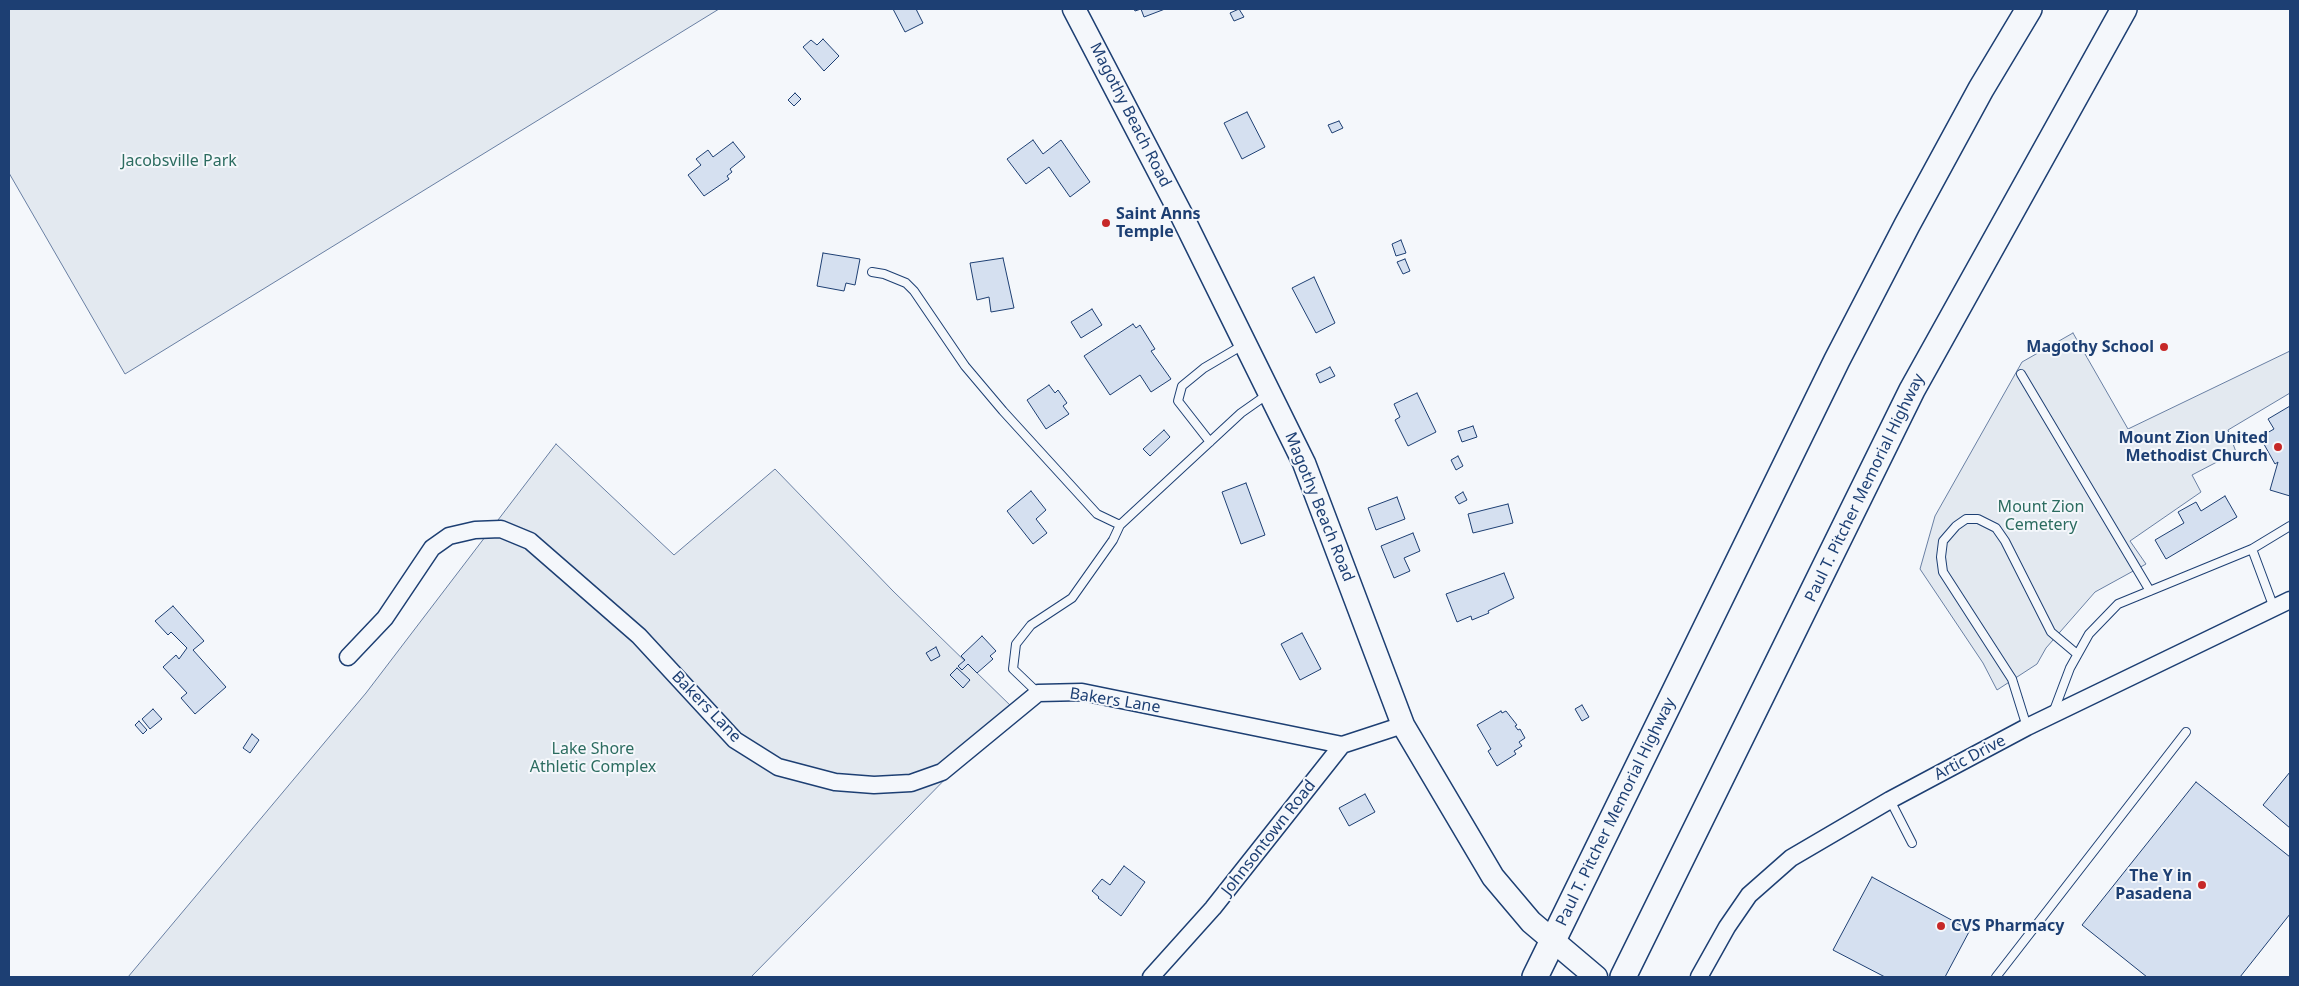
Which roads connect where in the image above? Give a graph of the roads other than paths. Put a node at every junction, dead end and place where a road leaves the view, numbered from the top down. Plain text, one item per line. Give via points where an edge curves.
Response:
1 (1074, 9) edge
2 (2018, 9) edge
3 (2029, 9) edge
4 (2124, 9) edge
5 (2140, 9) edge
6 (1981, 89) junction
7 (2062, 118) junction
8 (872, 272) dead end
9 (1245, 344) junction
10 (2021, 374) dead end
11 (1269, 393) junction
12 (1210, 442) junction
13 (1120, 526) junction
14 (2290, 526) edge
15 (2252, 549) junction
16 (2150, 591) junction
17 (2290, 600) edge
18 (2274, 608) junction
19 (2077, 654) junction
20 (348, 658) dead end
21 (1038, 693) junction
22 (2053, 714) junction
23 (1403, 725) junction
24 (2027, 727) junction
25 (2186, 732) dead end
26 (1342, 745) junction
27 (1890, 800) junction
28 (1912, 843) dead end
29 (1552, 942) junction
30 (1151, 977) edge
31 (1535, 977) edge
32 (1596, 977) edge
33 (1623, 977) edge
34 (1699, 977) edge
35 (1996, 977) edge

1 - 9 street, Magothy Beach Road
2 - 6 main road
3 - 6 main road, Paul T. Pitcher Memorial Highway
4 - 7 main road, Paul T. Pitcher Memorial Highway
5 - 7 main road
6 - 29 main road, Paul T. Pitcher Memorial Highway via 1837,360
7 - 33 main road, Paul T. Pitcher Memorial Highway via 1912,390
8 - 13 lane via 884,274 910,287 965,366 1003,411 1097,514
9 - 11 street, Magothy Beach Road
9 - 12 lane via 1204,368 1182,386 1178,401
10 - 16 lane
11 - 12 lane via 1241,413
11 - 23 street, Magothy Beach Road via 1304,463
12 - 13 lane
13 - 21 lane via 1072,598 1031,625 1016,644 1013,669
14 - 15 lane
15 - 16 lane
15 - 18 lane
16 - 19 lane via 2118,604 2089,634
17 - 18 street, Artic Drive
18 - 22 street, Artic Drive
19 - 22 lane
19 - 24 lane via 2051,632 1996,528 1978,519 1966,519 1956,526 1944,542 1943,572 2012,679
20 - 21 street, Bakers Lane via 385,618 432,548 449,536 501,529 530,541 639,636 735,740 778,767 835,782 911,783 942,772
21 - 26 street, Bakers Lane via 1082,692
22 - 24 street, Artic Drive
23 - 26 street
23 - 29 street, Magothy Beach Road via 1493,877
24 - 27 street, Artic Drive
25 - 35 lane
26 - 30 street, Johnsontown Road via 1213,908
27 - 28 lane
27 - 34 street, Artic Drive via 1791,858 1768,877 1749,895
29 - 31 main road, Paul T. Pitcher Memorial Highway
29 - 32 street, Magothy Beach Road

